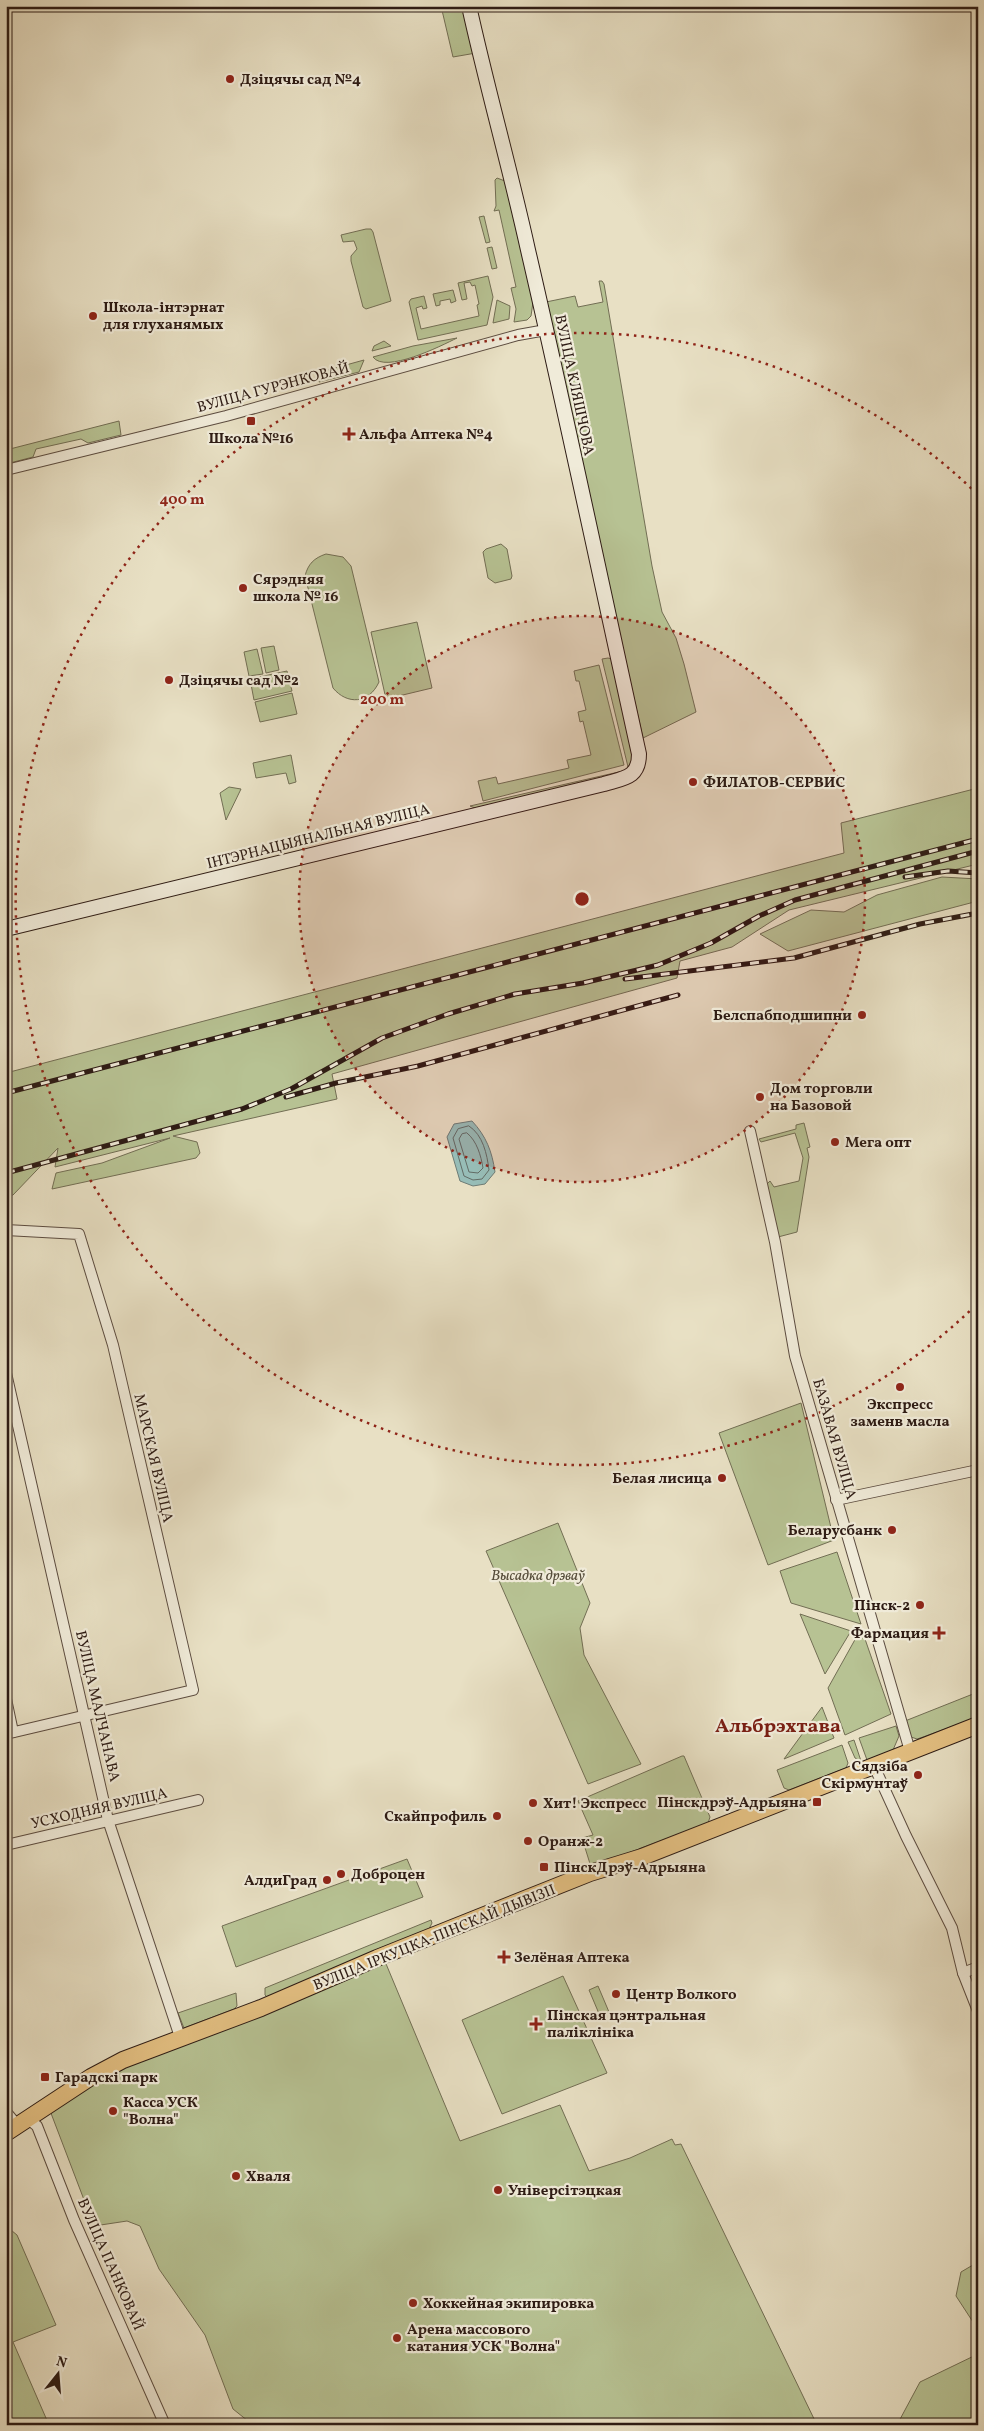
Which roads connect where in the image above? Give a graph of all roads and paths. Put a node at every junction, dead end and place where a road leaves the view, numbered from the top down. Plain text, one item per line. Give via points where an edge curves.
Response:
1 (469, 6) edge
2 (546, 330) junction
3 (6, 470) edge
4 (636, 772) joint
5 (6, 929) edge
6 (750, 1131) dead end
7 (6, 1230) edge
8 (6, 1373) edge
9 (978, 1470) edge
10 (836, 1500) junction
11 (6, 1700) edge
12 (86, 1715) junction
13 (978, 1725) edge
14 (10, 1733) edge
15 (910, 1751) junction
16 (874, 1766) junction
17 (198, 1800) dead end
18 (108, 1820) junction
19 (6, 1845) edge
20 (978, 1967) edge
21 (964, 1974) junction
22 (978, 2011) edge
23 (181, 2040) junction
24 (6, 2112) edge
25 (17, 2126) edge
26 (165, 2425) edge

1 - 2 street, ВУЛІЦА КЛЯШЧОВА
2 - 3 street, ВУЛІЦА ГУРЭНКОВАЙ via 226,416
2 - 4 street, ВУЛІЦА КЛЯШЧОВА via 640,754
4 - 5 street, ІНТЭРНАЦЫЯНАЛЬНАЯ ВУЛІЦА via 604,784
6 - 10 street, БАЗАВАЯ ВУЛІЦА via 775,1242 795,1356
7 - 12 street, МАРСКАЯ ВУЛІЦА via 79,1234 113,1345 193,1690
8 - 12 street, ВУЛІЦА МАЛЧАНАВА
9 - 10 street
10 - 15 street, БАЗАВАЯ ВУЛІЦА
11 - 14 street
12 - 14 street
12 - 18 street, ВУЛІЦА МАЛЧАНАВА
13 - 15 main road, ВУЛІЦА ІРКУЦКА-ПІНСКАЙ ДЫВІЗІІ
15 - 16 main road, ВУЛІЦА ІРКУЦКА-ПІНСКАЙ ДЫВІЗІІ
16 - 21 street via 952,1928
16 - 23 main road, ВУЛІЦА ІРКУЦКА-ПІНСКАЙ ДЫВІЗІІ via 642,1857 590,1873
17 - 18 street, УСХОДНЯЯ ВУЛІЦА
18 - 19 street, УСХОДНЯЯ ВУЛІЦА
18 - 23 street, ВУЛІЦА МАЛЧАНАВА
20 - 21 street
21 - 22 street
23 - 25 main road, ВУЛІЦА ІРКУЦКА-ПІНСКАЙ ДЫВІЗІІ via 108,2067
24 - 25 street, ВУЛІЦА ПАНКОВАЙ
25 - 26 street, ВУЛІЦА ПАНКОВАЙ via 38,2126 74,2220

